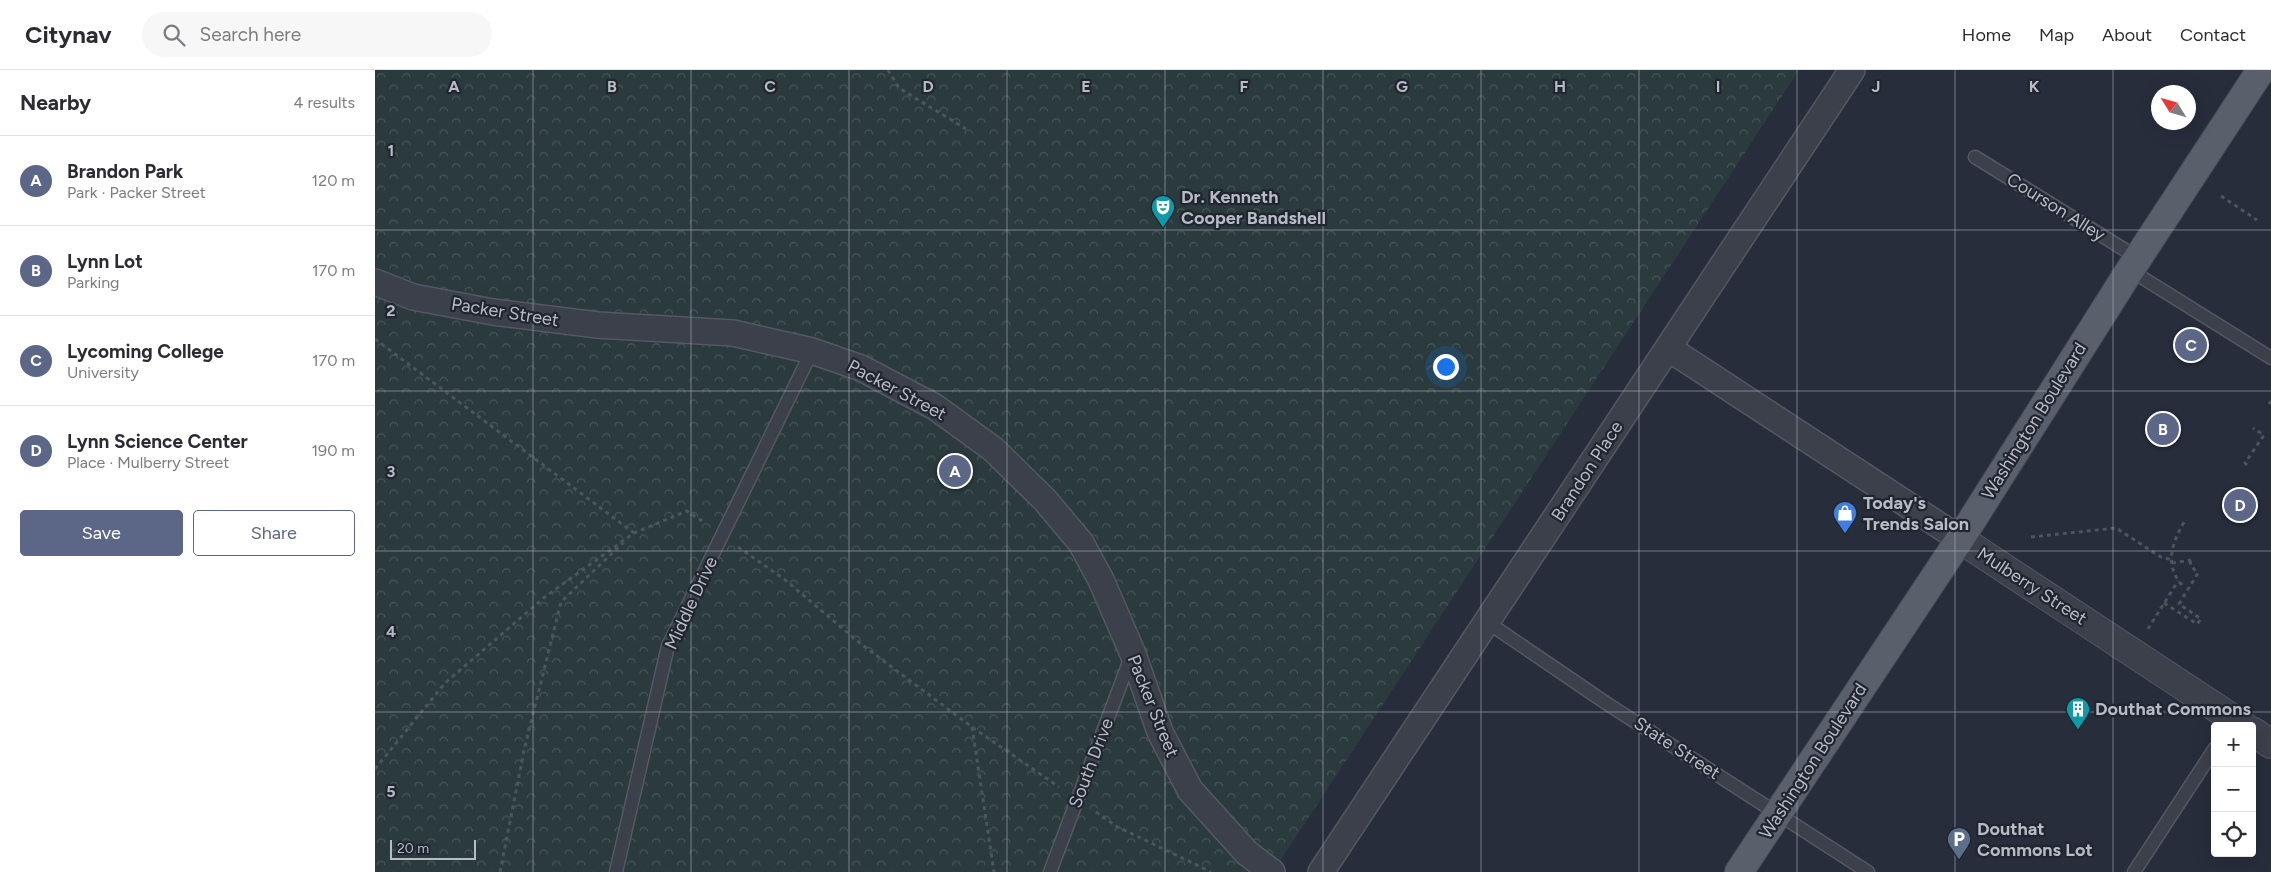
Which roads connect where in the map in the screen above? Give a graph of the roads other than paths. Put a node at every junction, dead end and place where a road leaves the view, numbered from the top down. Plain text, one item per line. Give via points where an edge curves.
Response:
1 (1852, 70) edge
2 (2261, 70) edge
3 (1975, 156) dead end
4 (2134, 264) junction
5 (375, 282) edge
6 (1668, 348) junction
7 (813, 351) junction
8 (2271, 358) edge
9 (1960, 538) junction
10 (1487, 622) junction
11 (1133, 654) junction
12 (2236, 722) edge
13 (2256, 735) edge
14 (2271, 744) edge
15 (2211, 754) edge
16 (1778, 814) junction
17 (616, 872) edge
18 (1050, 872) edge
19 (1272, 872) edge
20 (1321, 872) edge
21 (1739, 872) edge
22 (1868, 872) edge
23 (2134, 872) edge

1 - 6 street, Brandon Place
2 - 4 main road, Washington Boulevard
3 - 4 lane, Courson Alley
4 - 8 lane, Courson Alley
4 - 9 main road, Washington Boulevard
5 - 7 street, Packer Street via 413,297 493,312 598,325 733,333
6 - 9 street, Mulberry Street
6 - 10 street, Brandon Place
7 - 11 street, Packer Street via 861,368 935,407 993,449 1045,500 1081,543
7 - 17 lane, Middle Drive via 668,646
9 - 12 street, Mulberry Street
9 - 16 main road, Washington Boulevard
10 - 16 lane, State Street via 1605,703
10 - 20 street, Brandon Place
11 - 18 lane, South Drive
11 - 19 street, Packer Street via 1161,732 1190,790 1247,854
13 - 14 street, Mulberry Street
15 - 23 lane
16 - 21 main road, Washington Boulevard
16 - 22 lane, State Street

